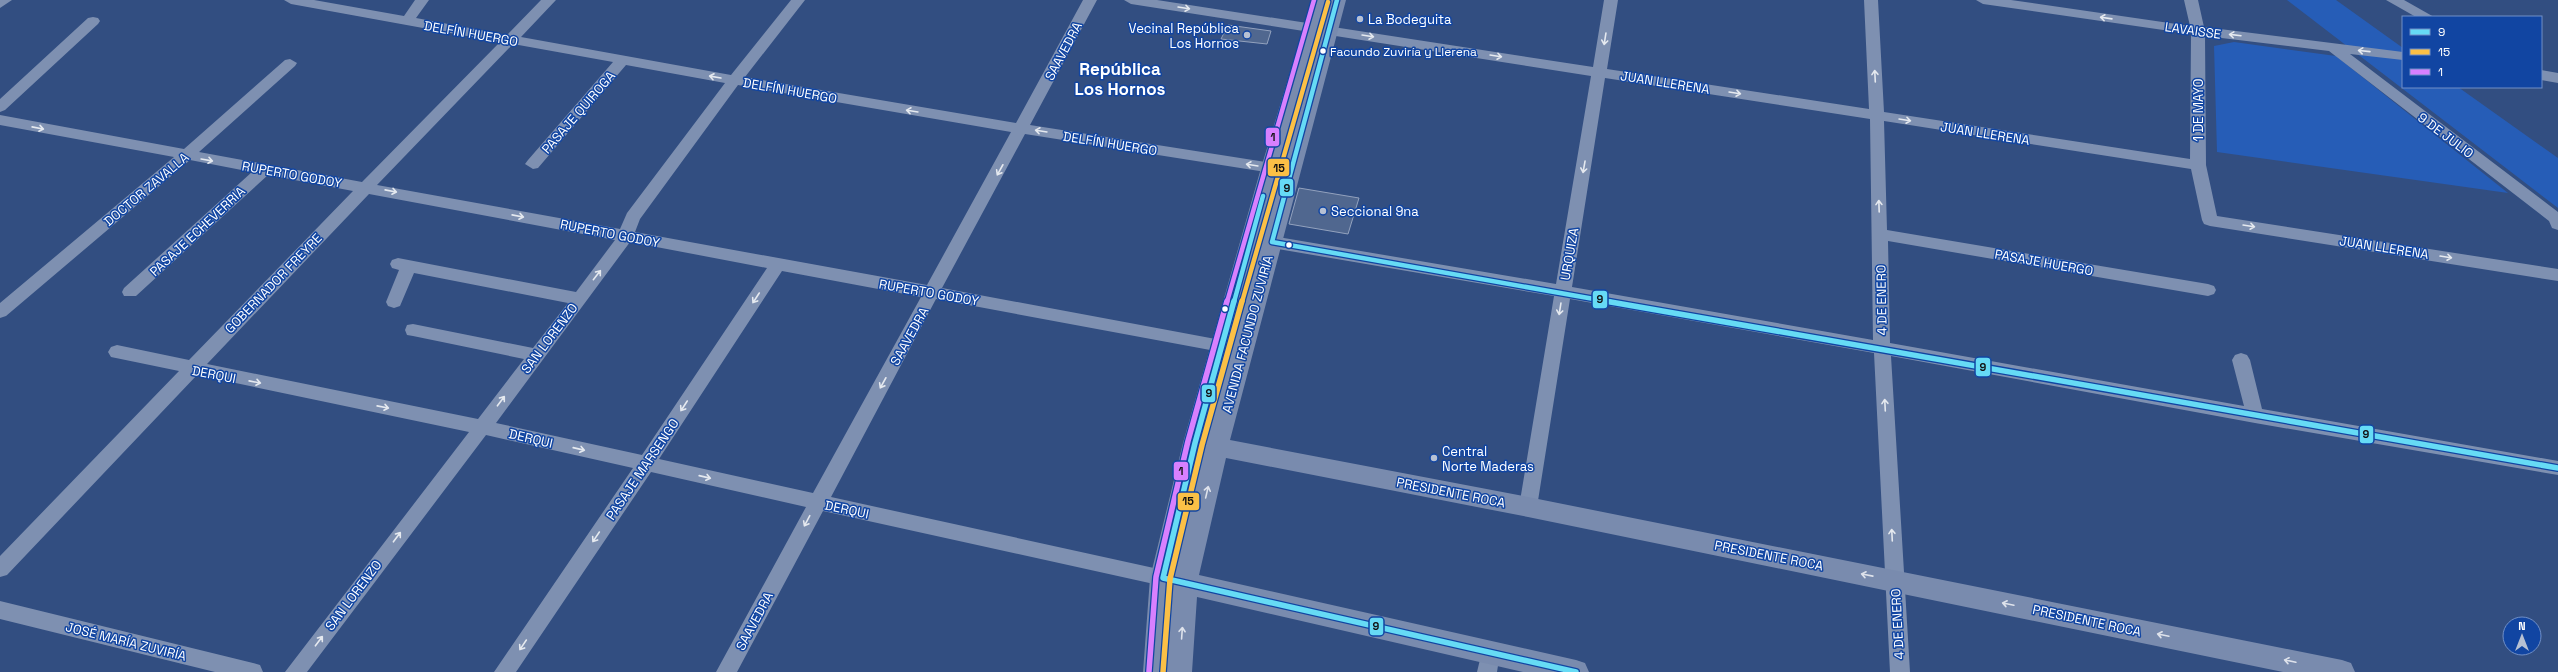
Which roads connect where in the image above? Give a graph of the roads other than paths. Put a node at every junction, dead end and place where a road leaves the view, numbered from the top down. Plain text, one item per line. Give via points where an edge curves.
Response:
1 (5, 0) edge
2 (292, 0) edge
3 (422, 0) edge
4 (549, 0) edge
5 (798, 0) edge
6 (1090, 0) edge
7 (1131, 0) edge
8 (1321, 0) edge
9 (1337, 0) edge
10 (1611, 0) edge
11 (1871, 0) edge
12 (1983, 0) edge
13 (2191, 0) edge
14 (2393, 0) edge
15 (2421, 0) edge
16 (327, 3) edge
17 (0, 4) edge
18 (2031, 4) edge
19 (2426, 16) edge
20 (2428, 16) edge
21 (93, 21) dead end
22 (407, 21) junction
23 (1322, 29) junction
24 (2198, 31) junction
25 (512, 40) junction
26 (2332, 47) junction
27 (2402, 56) edge
28 (623, 60) junction
29 (290, 63) dead end
30 (1600, 72) junction
31 (2542, 75) edge
32 (2558, 78) edge
33 (734, 81) junction
34 (0, 107) edge
35 (1877, 116) junction
36 (0, 120) edge
37 (1022, 128) junction
38 (185, 156) junction
39 (533, 164) dead end
40 (2198, 165) junction
41 (264, 170) junction
42 (1281, 170) junction
43 (366, 187) junction
44 (2210, 220) joint
45 (2557, 220) edge
46 (1880, 234) junction
47 (624, 236) junction
48 (1272, 242) junction
49 (777, 265) junction
50 (2558, 275) edge
51 (1563, 290) junction
52 (2208, 290) dead end
53 (130, 292) dead end
54 (934, 292) junction
55 (579, 299) junction
56 (394, 302) dead end
57 (0, 312) edge
58 (413, 330) dead end
59 (1221, 346) junction
60 (1882, 347) junction
61 (117, 352) dead end
62 (536, 355) junction
63 (2241, 360) dead end
64 (190, 369) junction
65 (2255, 416) junction
66 (481, 427) junction
67 (1206, 445) junction
68 (646, 464) junction
69 (2558, 468) edge
70 (817, 502) junction
71 (1528, 507) junction
72 (0, 569) edge
73 (1895, 580) junction
74 (1174, 581) junction
75 (0, 610) edge
76 (1488, 662) edge
77 (253, 672) edge
78 (295, 672) edge
79 (504, 672) edge
80 (726, 672) edge
81 (1156, 672) edge
82 (1179, 672) edge
83 (1576, 672) edge
84 (1900, 672) edge
85 (2342, 672) edge

1 - 17 street
2 - 16 street, DELFÍN HUERGO
3 - 22 street
4 - 25 street, GOBERNADOR FREYRE
5 - 33 street, SAN LORENZO
6 - 37 street, SAAVEDRA
7 -> 23 street, JUAN LLERENA
8 - 23 main road, AVENIDA FACUNDO ZUVIRÍA
9 - 23 main road, AVENIDA FACUNDO ZUVIRÍA
10 -> 30 street, URQUIZA
35 -> 11 street, 4 DE ENERO
12 - 18 street, LAVAISSE
13 - 24 street, 1 DE MAYO
14 - 19 street
15 - 20 street
16 - 22 street, DELFÍN HUERGO
24 -> 18 street, LAVAISSE
21 - 34 street
22 - 25 street, DELFÍN HUERGO
23 -> 30 street, JUAN LLERENA
23 - 42 main road, AVENIDA FACUNDO ZUVIRÍA
26 -> 24 street, LAVAISSE
24 - 40 street, 1 DE MAYO
25 - 28 street, DELFÍN HUERGO
25 - 43 street, GOBERNADOR FREYRE
27 -> 26 street, LAVAISSE
26 - 45 street, 9 DE JULIO
33 -> 28 street, DELFÍN HUERGO
28 - 39 street, PASAJE QUIROGA
29 - 38 street, DOCTOR ZAVALLA
30 -> 35 street, JUAN LLERENA
30 -> 51 street, URQUIZA
31 - 32 street
37 -> 33 street, DELFÍN HUERGO
33 - 47 street, SAN LORENZO via 633,217
35 -> 40 street, JUAN LLERENA
46 -> 35 street, 4 DE ENERO
36 -> 38 street, RUPERTO GODOY
42 -> 37 street, DELFÍN HUERGO
37 -> 54 street, SAAVEDRA
38 -> 41 street, RUPERTO GODOY
38 - 57 street, DOCTOR ZAVALLA
40 - 44 street, 1 DE MAYO
41 - 43 street, RUPERTO GODOY
41 - 53 street, PASAJE ECHEVERRIA
42 - 48 main road, AVENIDA FACUNDO ZUVIRÍA
42 - 59 main road, AVENIDA FACUNDO ZUVIRÍA
43 -> 47 street, RUPERTO GODOY
43 - 64 street, GOBERNADOR FREYRE
44 -> 50 street, JUAN LLERENA
46 - 52 street, PASAJE HUERGO
46 - 60 street, 4 DE ENERO
47 - 49 street, RUPERTO GODOY
55 -> 47 street, SAN LORENZO via 620,247
48 - 51 street
48 - 67 main road, AVENIDA FACUNDO ZUVIRÍA
49 - 54 street, RUPERTO GODOY
49 -> 68 street, PASAJE MARSENGO
51 - 60 street
51 -> 71 street, URQUIZA
54 - 59 street, RUPERTO GODOY
54 -> 70 street, SAAVEDRA
55 - 56 street via 404,265
55 - 62 street, SAN LORENZO
58 - 62 street
59 - 67 main road, AVENIDA FACUNDO ZUVIRÍA
60 - 65 street
73 -> 60 street, 4 DE ENERO
61 - 64 street, DERQUI
66 -> 62 street, SAN LORENZO
63 - 65 street
64 -> 66 street, DERQUI
64 - 72 street, GOBERNADOR FREYRE
65 - 69 street
66 -> 68 street, DERQUI
78 -> 66 street, SAN LORENZO
67 - 71 main road, PRESIDENTE ROCA
67 - 74 main road, AVENIDA FACUNDO ZUVIRÍA
68 -> 70 street, DERQUI
68 -> 79 street, PASAJE MARSENGO
70 - 74 street, DERQUI
70 -> 80 street, SAAVEDRA
73 -> 71 main road, PRESIDENTE ROCA
73 - 84 street, 4 DE ENERO
85 -> 73 main road, PRESIDENTE ROCA
74 - 76 main road, DERQUI
74 - 81 main road, AVENIDA FACUNDO ZUVIRÍA
82 -> 74 main road, AVENIDA FACUNDO ZUVIRÍA
75 - 77 street, JOSÉ MARÍA ZUVIRÍA
76 - 83 main road, DERQUI

